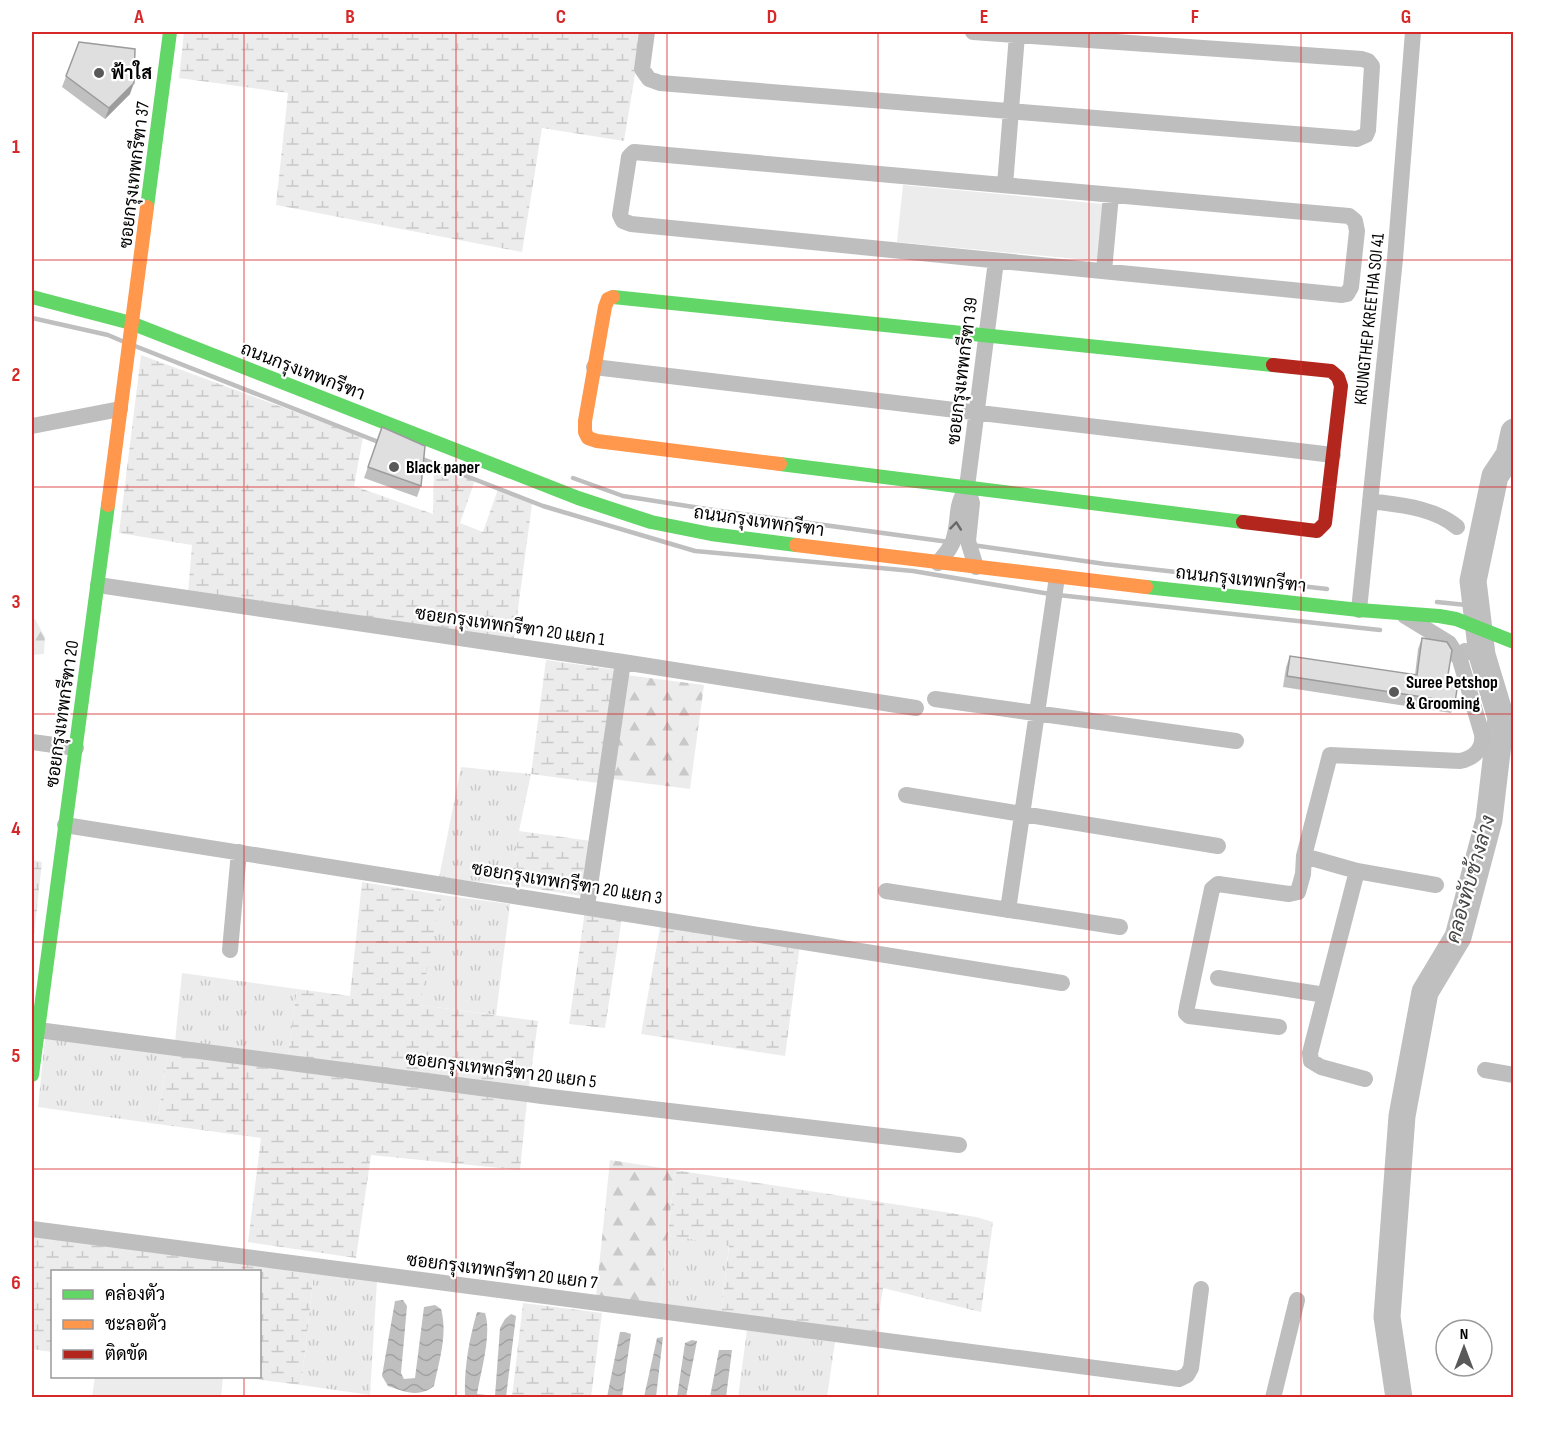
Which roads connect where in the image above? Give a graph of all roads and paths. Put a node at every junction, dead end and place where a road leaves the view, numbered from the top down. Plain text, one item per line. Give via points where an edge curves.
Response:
1 (170, 32) edge
2 (647, 32) edge
3 (973, 32) edge
4 (1413, 32) edge
5 (1017, 35) junction
6 (1011, 111) junction
7 (1005, 185) junction
8 (1111, 195) junction
9 (996, 261) junction
10 (1104, 271) junction
11 (32, 297) edge
12 (131, 330) junction
13 (986, 336) junction
14 (127, 358) joint
15 (594, 367) junction
16 (120, 409) junction
17 (976, 412) junction
18 (32, 426) edge
19 (1333, 455) junction
20 (967, 487) junction
21 (1370, 501) junction
22 (1457, 527) dead end
23 (938, 563) junction
24 (976, 567) junction
25 (1056, 582) junction
26 (98, 585) junction
27 (1359, 610) junction
28 (1397, 612) junction
29 (1514, 642) edge
30 (623, 662) junction
31 (935, 699) dead end
32 (916, 708) dead end
33 (1037, 714) junction
34 (1236, 741) dead end
35 (32, 742) edge
36 (76, 748) junction
37 (906, 795) dead end
38 (1022, 814) junction
39 (66, 825) junction
40 (1218, 846) dead end
41 (239, 852) junction
42 (1304, 856) junction
43 (1357, 870) junction
44 (1436, 885) dead end
45 (886, 891) dead end
46 (587, 906) junction
47 (1008, 910) junction
48 (1120, 927) dead end
49 (230, 950) dead end
50 (1218, 978) dead end
51 (1062, 983) dead end
52 (38, 989) edge
53 (1325, 995) junction
54 (1279, 1027) dead end
55 (38, 1030) junction
56 (1485, 1070) dead end
57 (32, 1075) edge
58 (1514, 1075) edge
59 (1365, 1079) dead end
60 (959, 1145) dead end
61 (32, 1229) edge
62 (1201, 1289) dead end
63 (1297, 1300) dead end
64 (1273, 1398) edge

1 - 12 street, ซอยกรุงเทพกรีฑา 37
2 - 6 street via 642,69 649,79 660,83
3 - 5 street
4 - 21 street, KRUNGTHEP KREETHA SOI 41
5 - 6 street
5 - 6 street via 1362,59 1372,66 1368,130 1357,139
6 - 7 street
7 - 8 street
7 - 9 street via 634,152 629,157 620,214 623,221 631,224
8 - 10 street
8 - 10 street via 1349,216 1357,231 1351,287 1342,295
9 - 10 street
9 - 13 street, ซอยกรุงเทพกรีฑา 39
11 - 12 street, ถนนกรุงเทพกรีฑา
12 - 14 street, ซอยกรุงเทพกรีฑา 37
12 - 23 street, ถนนกรุงเทพกรีฑา via 616,512 711,534
13 - 15 street via 613,297 605,307
13 - 17 street, ซอยกรุงเทพกรีฑา 39
13 - 19 street via 1331,371 1337,374 1341,386
14 - 16 street, ซอยกรุงเทพกรีฑา 20
15 - 17 street
15 - 20 street via 585,432 597,441
16 - 18 street
16 - 26 street, ซอยกรุงเทพกรีฑา 20
17 - 19 street
17 - 20 street, ซอยกรุงเทพกรีฑา 39
19 - 20 street via 1326,523 1317,531
23 -> 20 street, ซอยกรุงเทพกรีฑา 39 via 954,540 958,502
20 - 24 street, ซอยกรุงเทพกรีฑา 39 via 972,503 968,541
21 - 22 street via 1418,508
21 - 27 street, KRUNGTHEP KREETHA SOI 41
23 - 24 street, ถนนกรุงเทพกรีฑา
24 - 25 street, ถนนกรุงเทพกรีฑา
25 - 27 street, ถนนกรุงเทพกรีฑา
25 - 33 street
26 - 30 street, ซอยกรุงเทพกรีฑา 20 แยก 1
26 - 36 street, ซอยกรุงเทพกรีฑา 20
27 - 28 street, ถนนกรุงเทพกรีฑา
28 - 29 street, ถนนกรุงเทพกรีฑา via 1456,619
28 - 42 street via 1449,643 1460,660 1483,742 1470,759 1460,761 1330,755
30 - 32 street, ซอยกรุงเทพกรีฑา 20 แยก 1
30 - 46 street
31 - 33 street
33 - 34 street
33 - 38 street
35 - 36 street
36 - 39 street, ซอยกรุงเทพกรีฑา 20
37 - 38 street
38 - 40 street
38 - 47 street
39 - 41 street, ซอยกรุงเทพกรีฑา 20 แยก 3
39 - 52 street, ซอยกรุงเทพกรีฑา 20
41 - 46 street, ซอยกรุงเทพกรีฑา 20 แยก 3
41 - 49 street
42 - 43 street
42 - 54 street via 1298,892 1218,884 1212,889 1186,1013
43 - 44 street
43 - 53 street
45 - 47 street
46 - 51 street, ซอยกรุงเทพกรีฑา 20 แยก 3
47 - 48 street
50 - 53 street
52 - 55 street, ซอยกรุงเทพกรีฑา 20
53 - 59 street via 1311,1061
55 - 57 street, ซอยกรุงเทพกรีฑา 20
55 - 60 street, ซอยกรุงเทพกรีฑา 20 แยก 5
56 - 58 street
61 - 62 street, ซอยกรุงเทพกรีฑา 20 แยก 7 via 1179,1379 1191,1368
63 - 64 street

